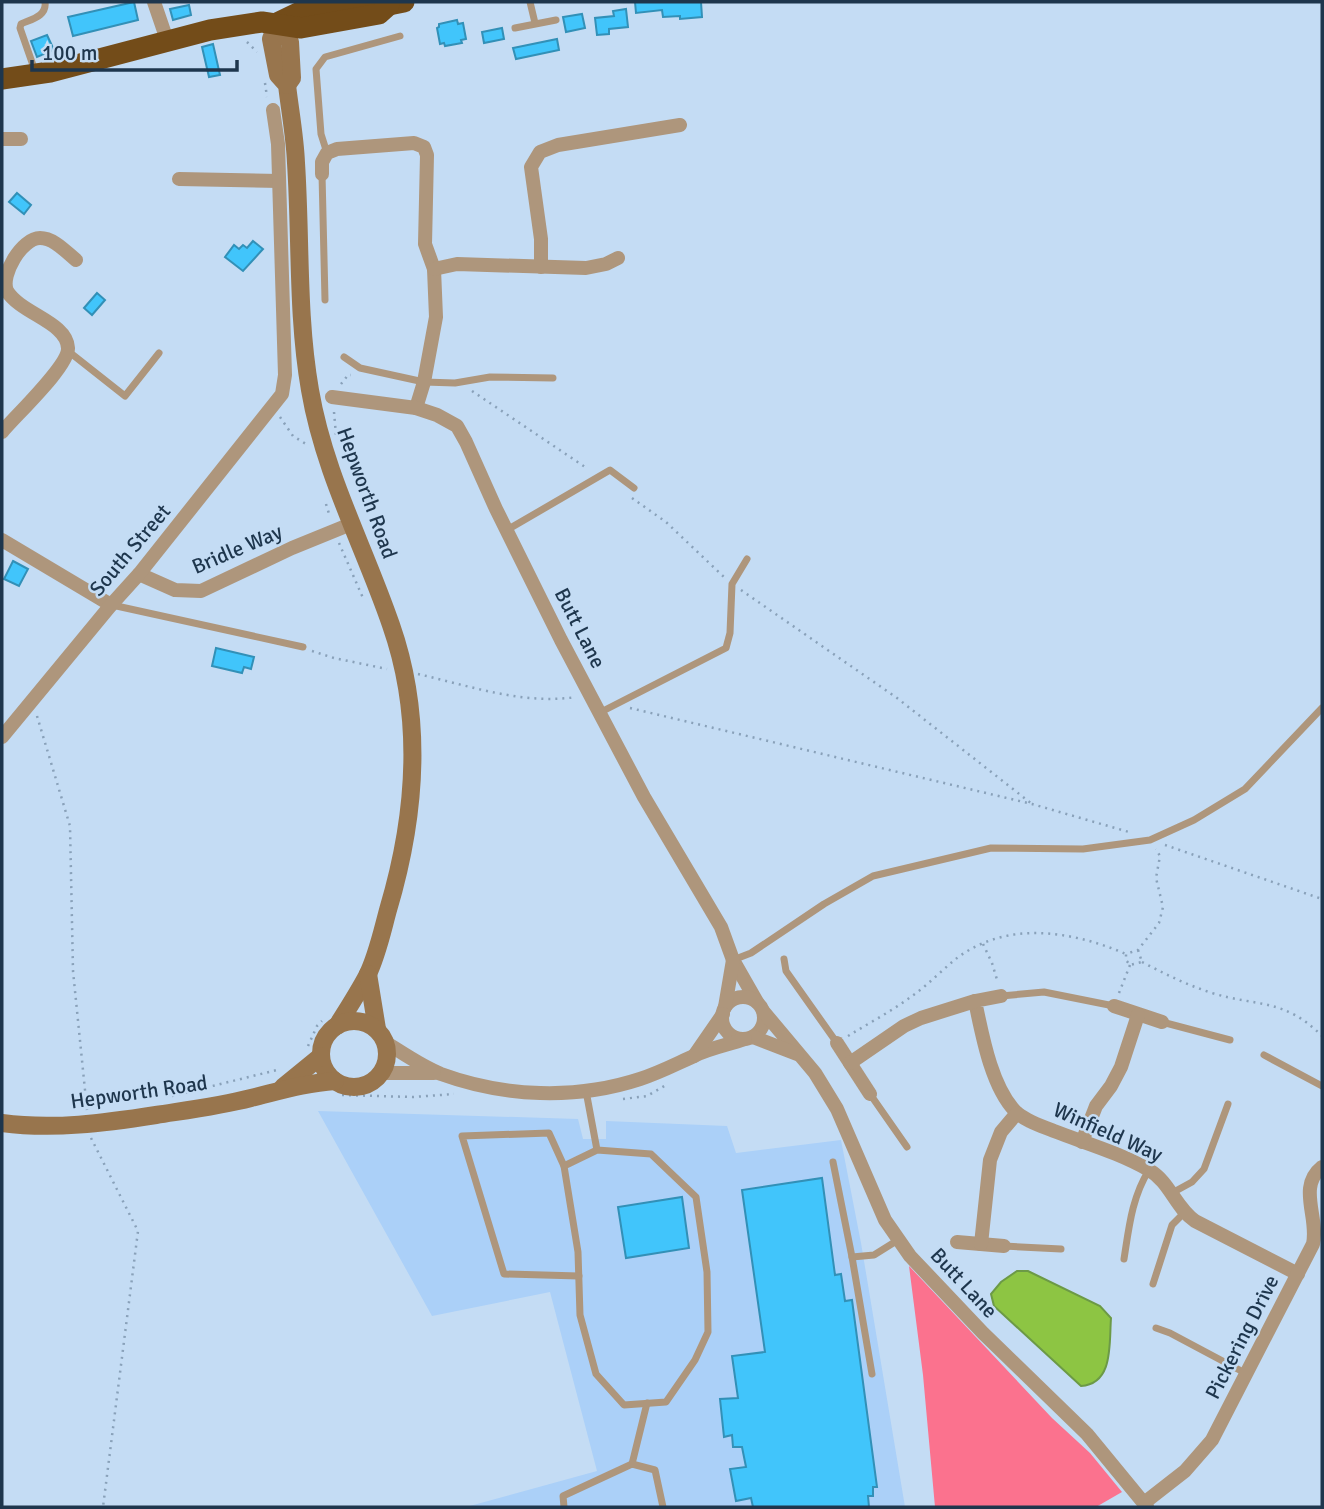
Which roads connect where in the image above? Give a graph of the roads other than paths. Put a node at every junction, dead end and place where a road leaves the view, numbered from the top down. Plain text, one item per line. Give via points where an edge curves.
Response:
1 (45, 2) edge
2 (154, 2) edge
3 (530, 2) edge
4 (397, 3) edge
5 (556, 20) dead end
6 (277, 23) junction
7 (535, 23) junction
8 (515, 27) dead end
9 (400, 36) dead end
10 (167, 40) junction
11 (37, 75) junction
12 (2, 79) edge
13 (273, 110) dead end
14 (680, 125) dead end
15 (2, 139) edge
16 (21, 139) dead end
17 (327, 153) junction
18 (322, 174) joint
19 (179, 179) dead end
20 (279, 181) junction
21 (618, 258) dead end
22 (76, 260) dead end
23 (541, 267) junction
24 (434, 269) junction
25 (325, 300) dead end
26 (68, 351) junction
27 (159, 353) dead end
28 (344, 357) dead end
29 (553, 378) dead end
30 (424, 382) junction
31 (332, 397) road end
32 (416, 408) junction
33 (2, 432) edge
34 (635, 488) dead end
35 (351, 524) junction
36 (507, 530) junction
37 (2, 540) edge
38 (747, 559) dead end
39 (139, 574) junction
40 (111, 605) junction
41 (303, 647) road end
42 (1322, 708) edge
43 (599, 713) junction
44 (2, 737) edge
45 (783, 959) dead end
46 (733, 960) junction
47 (368, 974) junction
48 (1001, 996) joint
49 (975, 1001) junction
50 (1114, 1006) joint
51 (760, 1007) junction
52 (724, 1011) junction
53 (1138, 1015) junction
54 (331, 1021) junction
55 (1163, 1022) joint
56 (381, 1035) junction
57 (749, 1038) junction
58 (1230, 1040) dead end
59 (837, 1043) joint
60 (314, 1053) junction
61 (798, 1054) junction
62 (1264, 1055) dead end
63 (694, 1056) junction
64 (850, 1063) junction
65 (381, 1073) junction
66 (439, 1073) junction
67 (1322, 1086) edge
68 (335, 1087) junction
69 (281, 1089) junction
70 (586, 1091) junction
71 (870, 1094) joint
72 (1228, 1104) dead end
73 (1017, 1113) junction
74 (2, 1123) edge
75 (1082, 1142) junction
76 (907, 1147) dead end
77 (597, 1150) junction
78 (834, 1162) dead end
79 (564, 1166) junction
80 (1322, 1167) edge
81 (1149, 1170) junction
82 (1172, 1193) junction
83 (1184, 1213) junction
84 (898, 1240) junction
85 (957, 1242) dead end
86 (981, 1244) junction
87 (1004, 1246) joint
88 (1061, 1249) dead end
89 (852, 1257) junction
90 (1124, 1259) dead end
91 (1298, 1274) junction
92 (579, 1276) junction
93 (1153, 1284) dead end
94 (1156, 1328) dead end
95 (872, 1374) dead end
96 (1248, 1374) junction
97 (648, 1403) junction
98 (632, 1464) junction
99 (1145, 1505) edge
100 (564, 1507) edge
101 (663, 1507) edge

1 - 11 lane via 41,15 20,27
2 - 10 street
3 - 7 lane
4 - 6 highway via 304,10
5 - 7 lane
6 - 10 highway
6 - 35 street, Hepworth Road via 290,42 292,78 287,85 310,389 332,477
7 - 8 lane
9 - 17 lane via 325,57 316,69
10 - 11 highway
11 - 12 highway
13 - 20 street
14 - 23 street via 540,152 531,167
15 - 16 street
17 - 18 street
17 - 24 street via 401,143 424,147 425,244
18 - 25 lane
19 - 20 street
20 - 39 street, South Street via 282,394
21 - 23 street via 586,268
22 - 26 street via 41,238 33,240 4,275 8,293 56,327 65,337
23 - 24 street via 457,264
24 - 30 street via 436,317
26 - 27 lane via 125,396
26 - 33 street via 59,369
28 - 30 lane via 360,368
29 - 30 lane
30 - 32 street
31 - 32 street, Butt Lane
32 - 36 street, Butt Lane via 457,426
34 - 36 lane via 610,470
35 - 39 street, Bridle Way via 201,591 174,590
35 - 47 street, Hepworth Road via 406,671 412,728 411,806 400,871
36 - 43 street, Butt Lane
37 - 40 street
38 - 43 lane via 732,584 726,649
39 - 40 street, South Street
40 - 41 lane
40 - 44 street, South Street
42 - 46 lane via 1245,789 1150,840 1083,849 991,848 873,876
43 - 46 street, Butt Lane via 721,927
45 - 59 lane via 786,971
46 - 51 street, Butt Lane
46 - 52 street, Butt Lane
47 - 54 street, Hepworth Road
47 - 56 street, Hepworth Road
48 - 49 street
48 - 50 lane via 1044,992
49 - 64 street via 904,1026
49 - 73 street via 988,1054
50 - 53 street
51 - 52 street via 740,997
51 - 57 street via 763,1026
51 - 61 street, Butt Lane
52 - 57 street via 725,1029 737,1038
52 - 63 street
53 - 55 street
53 - 75 street via 1121,1067 1097,1105
54 - 56 street via 361,1021
54 - 60 street
55 - 58 lane
56 - 65 street via 387,1058
56 - 66 street
57 - 61 street
57 - 63 street
59 - 64 street
60 - 68 street
60 - 69 street, Hepworth Road
61 - 84 street, Butt Lane via 837,1109
62 - 67 lane
63 - 70 street via 638,1080
64 - 71 street
65 - 66 street
65 - 68 street via 365,1085
66 - 70 street via 516,1092
68 - 69 street, Hepworth Road
69 - 74 street, Hepworth Road via 224,1104 125,1120 54,1126
70 - 77 lane
71 - 76 lane
72 - 82 lane via 1204,1169
73 - 75 street, Winfield Way
73 - 86 street via 1000,1132 990,1160
75 - 81 street, Winfield Way
77 - 79 lane
77 - 97 lane via 652,1154 696,1197 707,1272 708,1332 666,1402
78 - 89 lane
79 - 92 lane
79 - 92 lane via 549,1133 462,1136 504,1274
80 - 91 street, Pickering Drive via 1309,1184 1315,1232
81 - 82 street, Winfield Way
81 - 90 lane via 1130,1214
82 - 83 street, Winfield Way
83 - 91 street, Winfield Way
83 - 93 lane via 1172,1225
84 - 89 lane via 874,1255
84 - 99 street, Butt Lane via 983,1334 1087,1434
85 - 86 street
86 - 87 street
87 - 88 lane
89 - 95 lane
91 - 96 street, Pickering Drive
92 - 97 lane via 580,1315 596,1374 624,1405
94 - 96 lane
96 - 99 street, Pickering Drive via 1212,1440
97 - 98 lane
98 - 100 lane via 563,1496
98 - 101 lane via 655,1470

